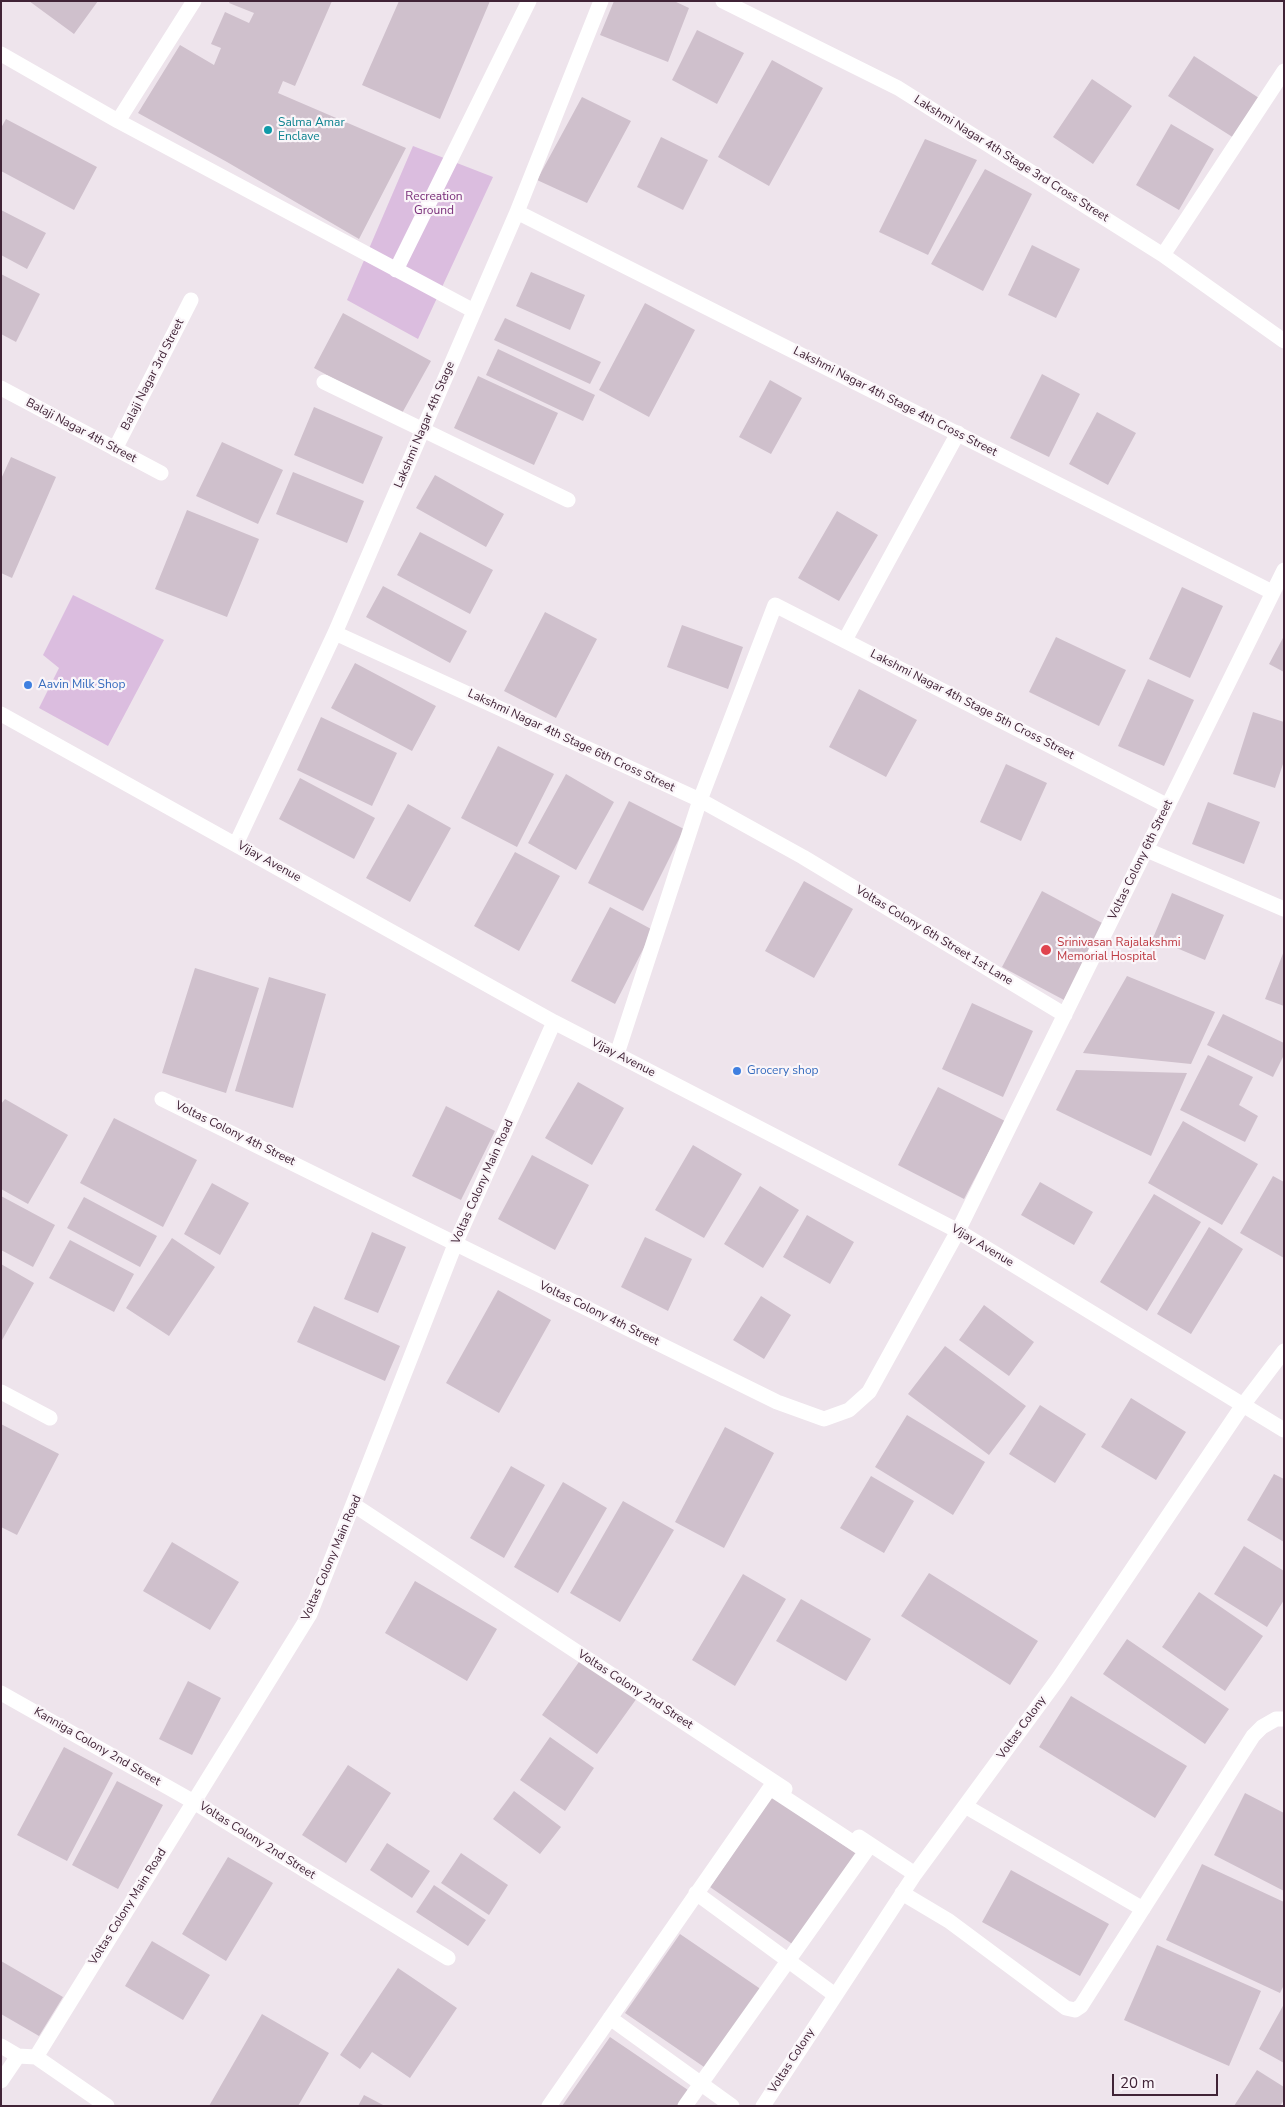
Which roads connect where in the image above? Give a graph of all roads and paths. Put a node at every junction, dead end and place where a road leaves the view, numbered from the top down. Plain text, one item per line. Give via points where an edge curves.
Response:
1 (194, 1) edge
2 (529, 1) edge
3 (601, 1) edge
4 (723, 1) edge
5 (1, 54) edge
6 (1284, 71) edge
7 (118, 121) junction
8 (517, 212) junction
9 (1163, 255) junction
10 (396, 270) junction
11 (191, 300) dead end
12 (474, 311) junction
13 (1284, 341) edge
14 (324, 382) dead end
15 (1, 388) edge
16 (422, 429) junction
17 (958, 433) junction
18 (115, 449) junction
19 (161, 473) dead end
20 (568, 500) dead end
21 (1284, 570) edge
22 (1272, 592) junction
23 (336, 632) junction
24 (845, 640) junction
25 (1, 714) edge
26 (700, 800) junction
27 (1168, 806) junction
28 (236, 844) junction
29 (1147, 850) junction
30 (802, 857) joint
31 (1284, 909) edge
32 (1065, 1015) junction
33 (554, 1022) junction
34 (617, 1054) junction
35 (162, 1099) dead end
36 (958, 1231) junction
37 (456, 1242) junction
38 (1284, 1351) edge
39 (1, 1392) edge
40 (1243, 1405) junction
41 (50, 1418) dead end
42 (1284, 1430) edge
43 (354, 1506) junction
44 (1, 1693) edge
45 (1284, 1719) edge
46 (194, 1802) junction
47 (964, 1806) junction
48 (915, 1874) junction
49 (696, 1893) junction
50 (902, 1893) junction
51 (1143, 1909) junction
52 (448, 1958) dead end
53 (788, 1961) junction
54 (835, 1995) junction
55 (610, 2018) junction
56 (1, 2046) edge
57 (18, 2056) junction
58 (36, 2057) junction
59 (1, 2081) edge
60 (701, 2083) junction
61 (770, 2103) edge
62 (107, 2106) edge
63 (549, 2106) edge
64 (685, 2106) edge
65 (732, 2106) edge

1 - 7 street
2 - 10 street
3 - 8 street, Lakshmi Nagar 4th Stage
4 - 9 street, Lakshmi Nagar 4th Stage 3rd Cross Street via 898,88
5 - 7 street
6 - 9 street
7 - 10 street
8 - 12 street, Lakshmi Nagar 4th Stage
8 - 17 street, Lakshmi Nagar 4th Stage 4th Cross Street
9 - 13 street, Lakshmi Nagar 4th Stage 3rd Cross Street
10 - 12 street
11 - 18 street, Balaji Nagar 3rd Street
12 - 16 street, Lakshmi Nagar 4th Stage
14 - 16 street
15 - 18 street, Balaji Nagar 4th Street
16 - 20 street
16 - 23 street, Lakshmi Nagar 4th Stage
17 - 22 street, Lakshmi Nagar 4th Stage 4th Cross Street
17 - 24 street
18 - 19 street, Balaji Nagar 4th Street
21 - 22 street, Voltas Colony 6th Street
22 - 27 street, Voltas Colony 6th Street
23 - 26 street, Lakshmi Nagar 4th Stage 6th Cross Street
23 - 28 street, Lakshmi Nagar 4th Stage
24 - 26 street, Lakshmi Nagar 4th Stage 5th Cross Street via 775,605
24 - 27 street, Lakshmi Nagar 4th Stage 5th Cross Street
25 - 28 street, Vijay Avenue
26 - 30 street, Lakshmi Nagar 4th Stage 6th Cross Street
26 - 34 street
27 - 29 street, Voltas Colony 6th Street
28 - 33 street, Vijay Avenue
29 - 31 street
29 - 32 street, Voltas Colony 6th Street
30 - 32 street, Voltas Colony 6th Street 1st Lane
32 - 36 street, Voltas Colony 6th Street
33 - 34 street, Vijay Avenue
33 - 37 street, Voltas Colony Main Road
34 - 36 street, Vijay Avenue
35 - 37 street, Voltas Colony 4th Street
36 - 37 street, Voltas Colony 4th Street via 869,1392 849,1410 824,1419 777,1402
36 - 40 street, Vijay Avenue
37 - 43 street, Voltas Colony Main Road
38 - 40 street, Voltas Colony
39 - 41 street
40 - 42 street, Vijay Avenue
40 - 47 street, Voltas Colony via 1058,1679
43 - 46 street, Voltas Colony Main Road via 310,1614
43 - 48 street, Voltas Colony 2nd Street
44 - 46 street, Kanniga Colony 2nd Street
45 - 51 street via 1276,1719 1254,1736
46 - 52 street, Voltas Colony 2nd Street
46 - 58 street, Voltas Colony Main Road
47 - 48 street, Voltas Colony
47 - 51 street
48 - 50 street, Voltas Colony
49 - 53 street
49 - 53 street via 770,1788 866,1851
49 - 55 street
50 - 51 street via 949,1921 1066,2008 1075,2010 1081,2006
50 - 54 street, Voltas Colony
53 - 54 street
53 - 60 street
54 - 61 street, Voltas Colony
55 - 60 street
55 - 63 street
56 - 57 street
57 - 58 street
57 - 59 street
58 - 62 street
60 - 64 street
60 - 65 street

